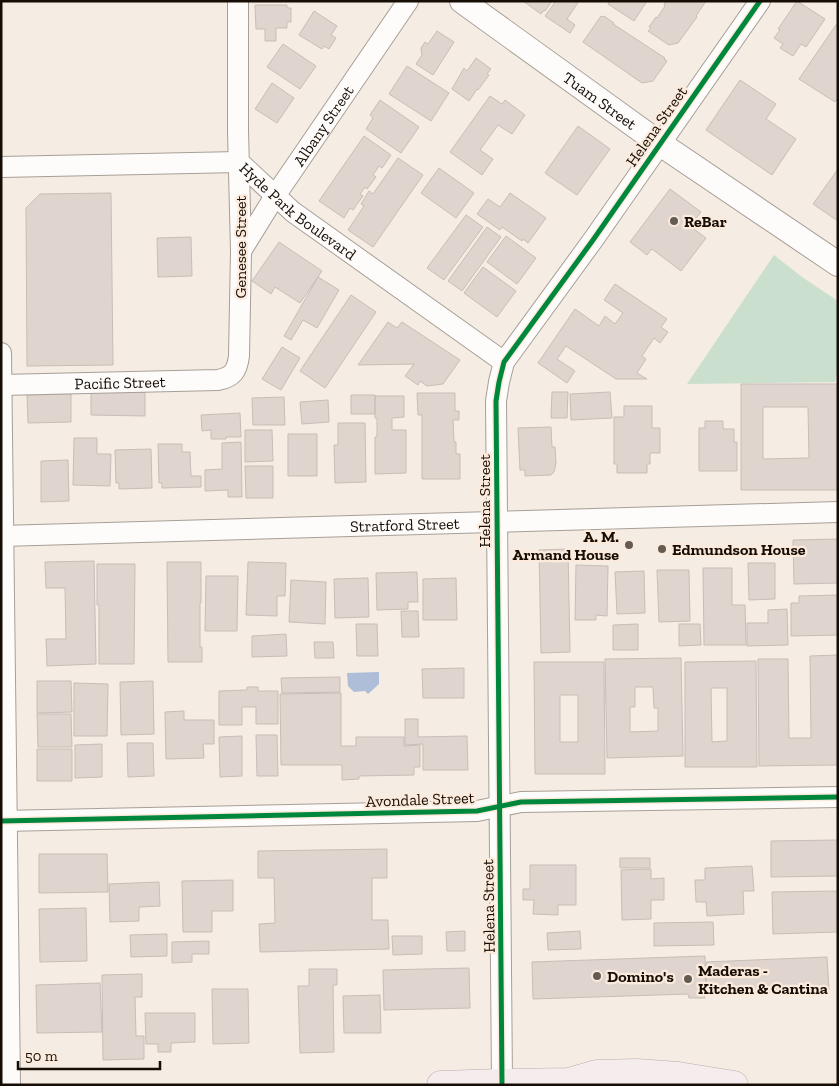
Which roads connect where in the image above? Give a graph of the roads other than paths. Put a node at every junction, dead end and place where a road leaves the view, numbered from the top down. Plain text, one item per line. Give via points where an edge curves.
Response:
1 (238, 1) edge
2 (408, 1) edge
3 (462, 1) edge
4 (760, 1) edge
5 (659, 143) junction
6 (239, 162) junction
7 (1, 167) edge
8 (275, 196) junction
9 (241, 251) junction
10 (838, 264) edge
11 (1, 353) edge
12 (504, 362) junction
13 (234, 372) joint
14 (1, 385) edge
15 (838, 512) edge
16 (497, 522) junction
17 (2, 536) edge
18 (838, 797) edge
19 (499, 806) junction
20 (4, 821) edge
21 (502, 1083) junction
22 (573, 1084) edge
23 (10, 1085) edge
24 (441, 1085) edge
25 (734, 1085) edge

1 - 6 street, Genesee Street
2 - 8 street, Albany Street
3 - 5 street, Tuam Street
4 - 5 street, Helena Street
5 - 10 street, Tuam Street
5 - 12 street, Helena Street
6 - 7 street, Hyde Park Boulevard
6 - 8 street, Hyde Park Boulevard
6 - 9 street, Genesee Street
8 - 9 street, Albany Street
8 - 12 street, Hyde Park Boulevard
9 - 13 street, Genesee Street via 239,356
11 - 14 street
12 - 16 street, Helena Street via 496,401
13 - 14 street, Pacific Street via 228,378 218,380
14 - 17 street
15 - 16 street, Stratford Street
16 - 17 street, Stratford Street
16 - 19 street, Helena Street
17 - 20 street
18 - 19 street, Avondale Street via 521,802
19 - 20 street, Avondale Street via 477,811
19 - 21 street, Helena Street
20 - 23 street
21 - 22 main road
21 - 24 main road
22 - 25 main road via 597,1074 637,1073

